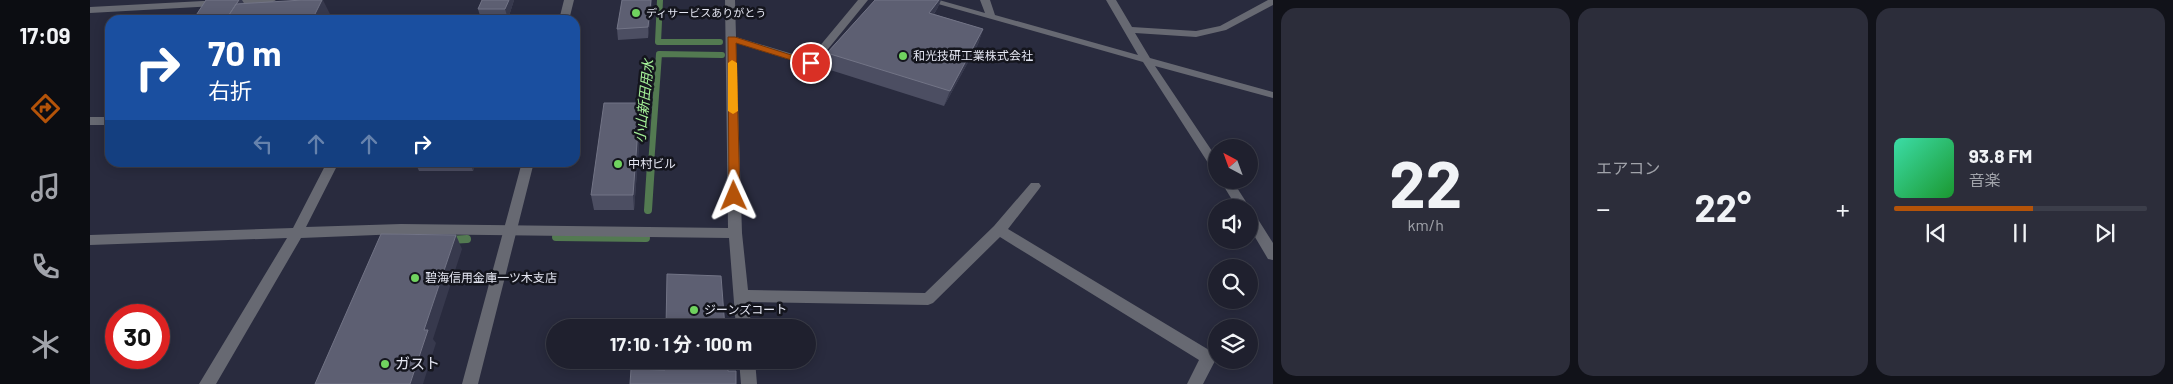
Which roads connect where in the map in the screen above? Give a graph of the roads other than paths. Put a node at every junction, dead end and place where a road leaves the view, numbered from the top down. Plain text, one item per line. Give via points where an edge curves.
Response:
1 (271, 0) edge
2 (569, 0) edge
3 (730, 0) edge
4 (863, 0) edge
5 (929, 0) edge
6 (985, 0) edge
7 (1111, 0) edge
8 (1273, 1) edge
9 (90, 10) edge
10 (565, 15) edge
11 (991, 16) junction
12 (1129, 30) junction
13 (732, 39) junction
14 (1147, 61) junction
15 (1273, 95) edge
16 (90, 121) edge
17 (105, 121) edge
18 (1208, 154) edge
19 (330, 167) edge
20 (527, 167) edge
21 (1035, 186) dead end
22 (999, 230) junction
23 (1258, 230) edge
24 (510, 232) junction
25 (735, 233) junction
26 (296, 234) junction
27 (90, 240) edge
28 (1272, 253) edge
29 (742, 296) junction
30 (743, 319) edge
31 (748, 369) edge
32 (207, 384) edge
33 (470, 384) edge
34 (749, 384) edge
35 (1195, 384) edge

1 - 9 street
2 - 10 street
3 - 13 street
4 - 13 street via 811,63
5 - 11 street
6 - 11 street
7 - 12 street
8 - 12 street via 1223,28 1196,34
11 - 14 street
12 - 14 street
13 - 25 street
14 - 15 street
14 - 18 street
16 - 17 street
19 - 26 street
20 - 24 street
21 - 22 street
22 - 29 street via 928,298
22 - 35 street via 1209,358
23 - 28 street
24 - 25 street
24 - 26 street via 400,229
24 - 33 street
25 - 29 street
26 - 27 street
26 - 32 street
29 - 30 street
31 - 34 street

